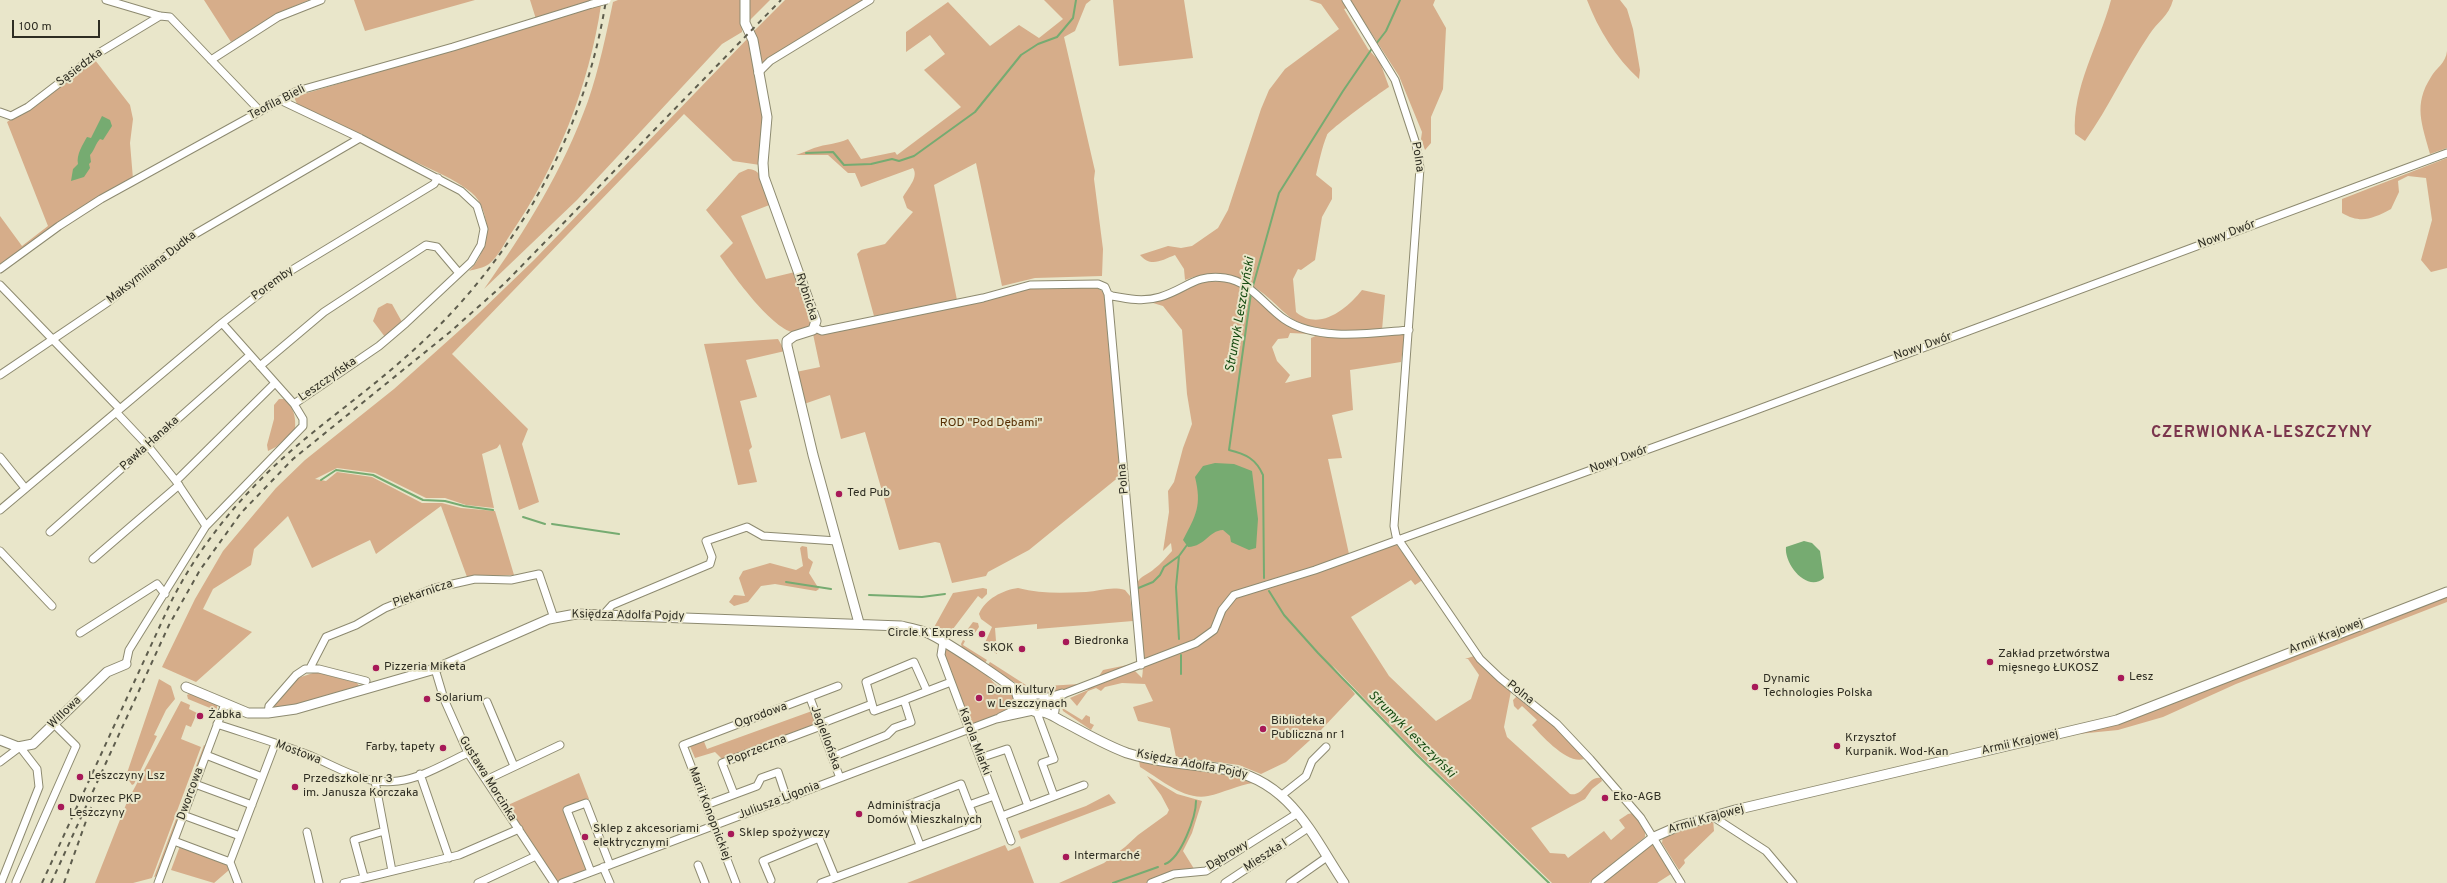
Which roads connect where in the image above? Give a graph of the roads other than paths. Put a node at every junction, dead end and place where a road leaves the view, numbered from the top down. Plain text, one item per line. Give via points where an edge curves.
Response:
1 (106, 0) edge
2 (321, 0) edge
3 (607, 0) edge
4 (745, 0) edge
5 (870, 0) edge
6 (1346, 0) edge
7 (160, 16) junction
8 (211, 60) junction
9 (758, 73) junction
10 (289, 95) junction
11 (280, 100) junction
12 (297, 108) junction
13 (260, 111) junction
14 (0, 112) edge
15 (349, 133) junction
16 (360, 138) junction
17 (350, 145) junction
18 (2447, 153) edge
19 (438, 178) junction
20 (0, 269) edge
21 (459, 273) junction
22 (0, 285) edge
23 (1108, 294) junction
24 (222, 323) junction
25 (815, 328) junction
26 (1409, 330) junction
27 (52, 339) junction
28 (250, 355) junction
29 (260, 366) junction
30 (0, 375) edge
31 (275, 383) junction
32 (294, 404) junction
33 (118, 410) junction
34 (148, 446) junction
35 (0, 457) edge
36 (178, 483) junction
37 (25, 488) junction
38 (0, 510) edge
39 (206, 526) junction
40 (50, 532) dead end
41 (1398, 540) junction
42 (837, 541) junction
43 (0, 551) edge
44 (93, 559) dead end
45 (2447, 592) edge
46 (164, 594) junction
47 (52, 606) dead end
48 (603, 615) junction
49 (554, 618) junction
50 (859, 624) junction
51 (80, 633) dead end
52 (943, 642) junction
53 (126, 664) joint
54 (1140, 664) junction
55 (310, 668) junction
56 (435, 669) junction
57 (366, 681) dead end
58 (951, 682) junction
59 (1005, 682) junction
60 (838, 686) dead end
61 (186, 687) dead end
62 (927, 691) junction
63 (1015, 691) junction
64 (1066, 693) junction
65 (810, 698) junction
66 (904, 700) junction
67 (488, 702) dead end
68 (224, 704) junction
69 (872, 704) junction
70 (1041, 704) junction
71 (1014, 710) junction
72 (268, 713) junction
73 (996, 719) junction
74 (53, 723) junction
75 (217, 724) junction
76 (820, 725) junction
77 (968, 730) junction
78 (1089, 735) junction
79 (0, 740) edge
80 (275, 744) junction
81 (560, 745) dead end
82 (683, 745) joint
83 (20, 747) junction
84 (1326, 747) dead end
85 (468, 753) junction
86 (206, 755) junction
87 (832, 757) junction
88 (980, 758) junction
89 (0, 762) edge
90 (514, 766) junction
91 (420, 774) junction
92 (262, 777) junction
93 (840, 778) junction
94 (486, 780) junction
95 (375, 781) junction
96 (195, 784) junction
97 (1084, 785) dead end
98 (734, 794) junction
99 (1282, 795) junction
100 (994, 796) junction
101 (1054, 796) junction
102 (787, 799) junction
103 (252, 805) junction
104 (706, 805) junction
105 (969, 805) junction
106 (1028, 806) junction
107 (1298, 812) junction
108 (183, 815) junction
109 (1002, 816) junction
110 (1712, 816) junction
111 (714, 826) junction
112 (1308, 828) junction
113 (518, 829) junction
114 (384, 831) junction
115 (307, 832) dead end
116 (240, 836) junction
117 (1654, 837) junction
118 (1011, 841) dead end
119 (174, 842) junction
120 (920, 845) junction
121 (536, 856) junction
122 (1327, 857) junction
123 (449, 858) junction
124 (230, 862) junction
125 (698, 865) dead end
126 (607, 866) junction
127 (392, 871) junction
128 (591, 872) junction
129 (364, 877) junction
130 (836, 877) junction
131 (771, 881) edge
132 (16, 882) dead end
133 (0, 883) edge
134 (158, 883) edge
135 (238, 883) edge
136 (319, 883) edge
137 (344, 883) edge
138 (478, 883) edge
139 (554, 883) edge
140 (562, 883) edge
141 (610, 883) edge
142 (705, 883) edge
143 (736, 883) edge
144 (763, 883) edge
145 (821, 883) edge
146 (1151, 883) edge
147 (1225, 883) edge
148 (1290, 883) edge
149 (1344, 883) edge
150 (1596, 883) edge
151 (1681, 883) edge
152 (1793, 883) edge

1 - 7 street
2 - 8 street via 278,17
3 - 10 street, Teofila Bieli, bridge via 539,22 321,83
4 - 9 street, Rybnicka via 745,23 753,40
5 - 9 street via 770,60
6 - 26 street, Polna via 1400,92 1416,144 1420,168
7 - 8 street via 170,17 177,22
7 - 14 street, Sąsiedzka via 97,54 28,107 11,116
8 - 13 street
9 - 25 street, Rybnicka via 767,120 764,177 815,318
10 - 11 street, Teofila Bieli
10 - 12 street
11 - 12 street
11 - 13 street, Teofila Bieli
12 - 15 street
13 - 20 street, Teofila Bieli via 101,199
15 - 16 street
15 - 17 street
16 - 17 street, Maksymiliana Dudka
16 - 19 street
17 - 27 street, Maksymiliana Dudka via 190,237 108,302
18 - 41 street, Nowy Dwór via 1740,416
19 - 21 street, Leszczyńska via 472,200 484,226 483,239 477,252
19 - 24 street, Poremby via 434,184 282,276
21 - 29 street via 435,246 426,245 324,312
21 - 32 street, Leszczyńska via 384,341
22 - 27 street
23 - 25 street via 1105,287 1098,284 1035,284 982,298 822,331
23 - 26 street via 1129,299 1151,299 1172,293 1197,279 1230,279 1252,290 1285,320 1308,329 1368,334
23 - 54 street, Polna
24 - 28 street
24 - 33 street, Poremby
25 - 42 street, Rybnicka via 810,332 792,336 787,344 813,455
26 - 41 street, Polna via 1394,526
27 - 30 street, Maksymiliana Dudka
27 - 33 street
28 - 29 street
28 - 34 street, Pawła Hanaka
29 - 31 street
31 - 32 street
31 - 36 street
32 - 39 street, Leszczyńska via 303,419 303,426
33 - 34 street
33 - 37 street, Poremby
34 - 36 street
34 - 40 street, Pawła Hanaka
35 - 37 street
36 - 39 street
36 - 44 street
37 - 38 street, Poremby
39 - 46 street, Leszczyńska
41 - 54 street via 1315,570 1234,595 1222,610 1214,630 1196,643
41 - 117 street, Polna via 1480,659 1570,736 1624,797
42 - 48 street via 763,536 747,527 716,536 706,541 712,557 710,564 612,605
42 - 50 street, Rybnicka
43 - 47 street
45 - 110 street, Armii Krajowej via 2117,720
46 - 51 street via 157,584
46 - 53 street, Leszczyńska via 129,650
48 - 49 street, Księdza Adolfa Pojdy via 576,614
48 - 50 street, Księdza Adolfa Pojdy
49 - 55 street, Piekarnicza via 539,574 511,580 464,580 435,588 385,608 356,625 326,637
49 - 56 street, Księdza Adolfa Pojdy
50 - 52 street, Księdza Adolfa Pojdy via 901,626 927,633
52 - 58 street, Karola Miarki via 941,655
52 - 59 street, Księdza Adolfa Pojdy
53 - 74 street, Willowa via 107,672
54 - 64 street
55 - 57 street
55 - 72 street, Piekarnicza via 296,676 269,706
56 - 72 street, Księdza Adolfa Pojdy via 307,707
56 - 85 street, Gustawa Morcinka via 444,698
58 - 62 street
58 - 77 street, Karola Miarki
59 - 63 street, Księdza Adolfa Pojdy
59 - 70 street, Księdza Adolfa Pojdy
60 - 65 street, Ogrodowa
61 - 68 street, Księdza Adolfa Pojdy
62 - 66 street
62 - 69 street via 914,662 866,682
63 - 70 street, Księdza Adolfa Pojdy
63 - 71 street via 1018,701
64 - 70 street
64 - 70 street
65 - 76 street, Jagiellońska
65 - 82 street, Ogrodowa
66 - 69 street via 874,711
66 - 87 street via 911,722 894,728 887,735
67 - 90 street
68 - 72 street, Księdza Adolfa Pojdy via 248,713
68 - 75 street, Dworcowa
69 - 76 street
70 - 71 street, Juliusza Ligonia
70 - 73 street, Juliusza Ligonia
70 - 78 street, Księdza Adolfa Pojdy
70 - 78 street, Księdza Adolfa Pojdy
70 - 101 street via 1054,759 1042,764
71 - 73 street, Juliusza Ligonia
73 - 77 street, Juliusza Ligonia
74 - 83 street, Willowa via 34,743
74 - 132 street via 76,746
75 - 80 street, Mostowa
75 - 86 street, Dworcowa
76 - 87 street, Jagiellońska
76 - 98 street, Poprzeczna via 722,763
77 - 88 street, Karola Miarki
77 - 93 street, Juliusza Ligonia
78 - 99 street, Księdza Adolfa Pojdy via 1117,749 1147,758 1241,773 1263,782
79 - 83 street
80 - 92 street
80 - 95 street, Mostowa via 309,755 358,778
81 - 90 street
82 - 104 street, Marii Konopnickiej
83 - 89 street
83 - 133 street via 37,769 39,787
84 - 99 street via 1312,761 1306,776
85 - 91 street, Mostowa
85 - 94 street, Gustawa Morcinka
86 - 92 street
86 - 96 street, Dworcowa
87 - 93 street, Jagiellońska
88 - 100 street, Karola Miarki
88 - 106 street via 1007,749
90 - 94 street
91 - 95 street, Mostowa via 398,781
91 - 123 street
92 - 103 street
93 - 102 street, Juliusza Ligonia
94 - 113 street, Gustawa Morcinka
95 - 114 street
96 - 103 street
96 - 108 street, Dworcowa
97 - 101 street
98 - 102 street via 757,786 761,778 778,772
98 - 104 street
99 - 107 street, Księdza Adolfa Pojdy
100 - 105 street
100 - 109 street, Karola Miarki
101 - 106 street
102 - 111 street, Juliusza Ligonia
103 - 116 street
104 - 111 street, Marii Konopnickiej
105 - 120 street via 977,825
105 - 120 street via 961,784 905,806
106 - 109 street
107 - 112 street, Księdza Adolfa Pojdy
107 - 146 street, Dąbrowy via 1206,871 1174,874
108 - 116 street
108 - 119 street, Dworcowa
109 - 118 street, Karola Miarki
110 - 117 street, Armii Krajowej
110 - 152 street via 1766,851
111 - 126 street, Juliusza Ligonia
111 - 143 street, Marii Konopnickiej
112 - 122 street, Księdza Adolfa Pojdy
112 - 147 street, Mieszka I
113 - 121 street, Gustawa Morcinka
113 - 123 street via 467,853
114 - 127 street
114 - 129 street via 354,840
115 - 136 street
116 - 124 street
117 - 150 street, Armii Krajowej
117 - 151 street, Polna
119 - 124 street
119 - 134 street, Dworcowa
120 - 130 street
121 - 138 street
121 - 139 street, Gustawa Morcinka
122 - 148 street
122 - 149 street, Księdza Adolfa Pojdy
123 - 127 street
124 - 135 street
125 - 142 street
126 - 128 street, Juliusza Ligonia
126 - 128 street via 586,803 567,810
126 - 141 street
127 - 129 street
128 - 140 street, Juliusza Ligonia
129 - 137 street
130 - 131 street via 819,838 763,861
130 - 145 street
131 - 144 street

